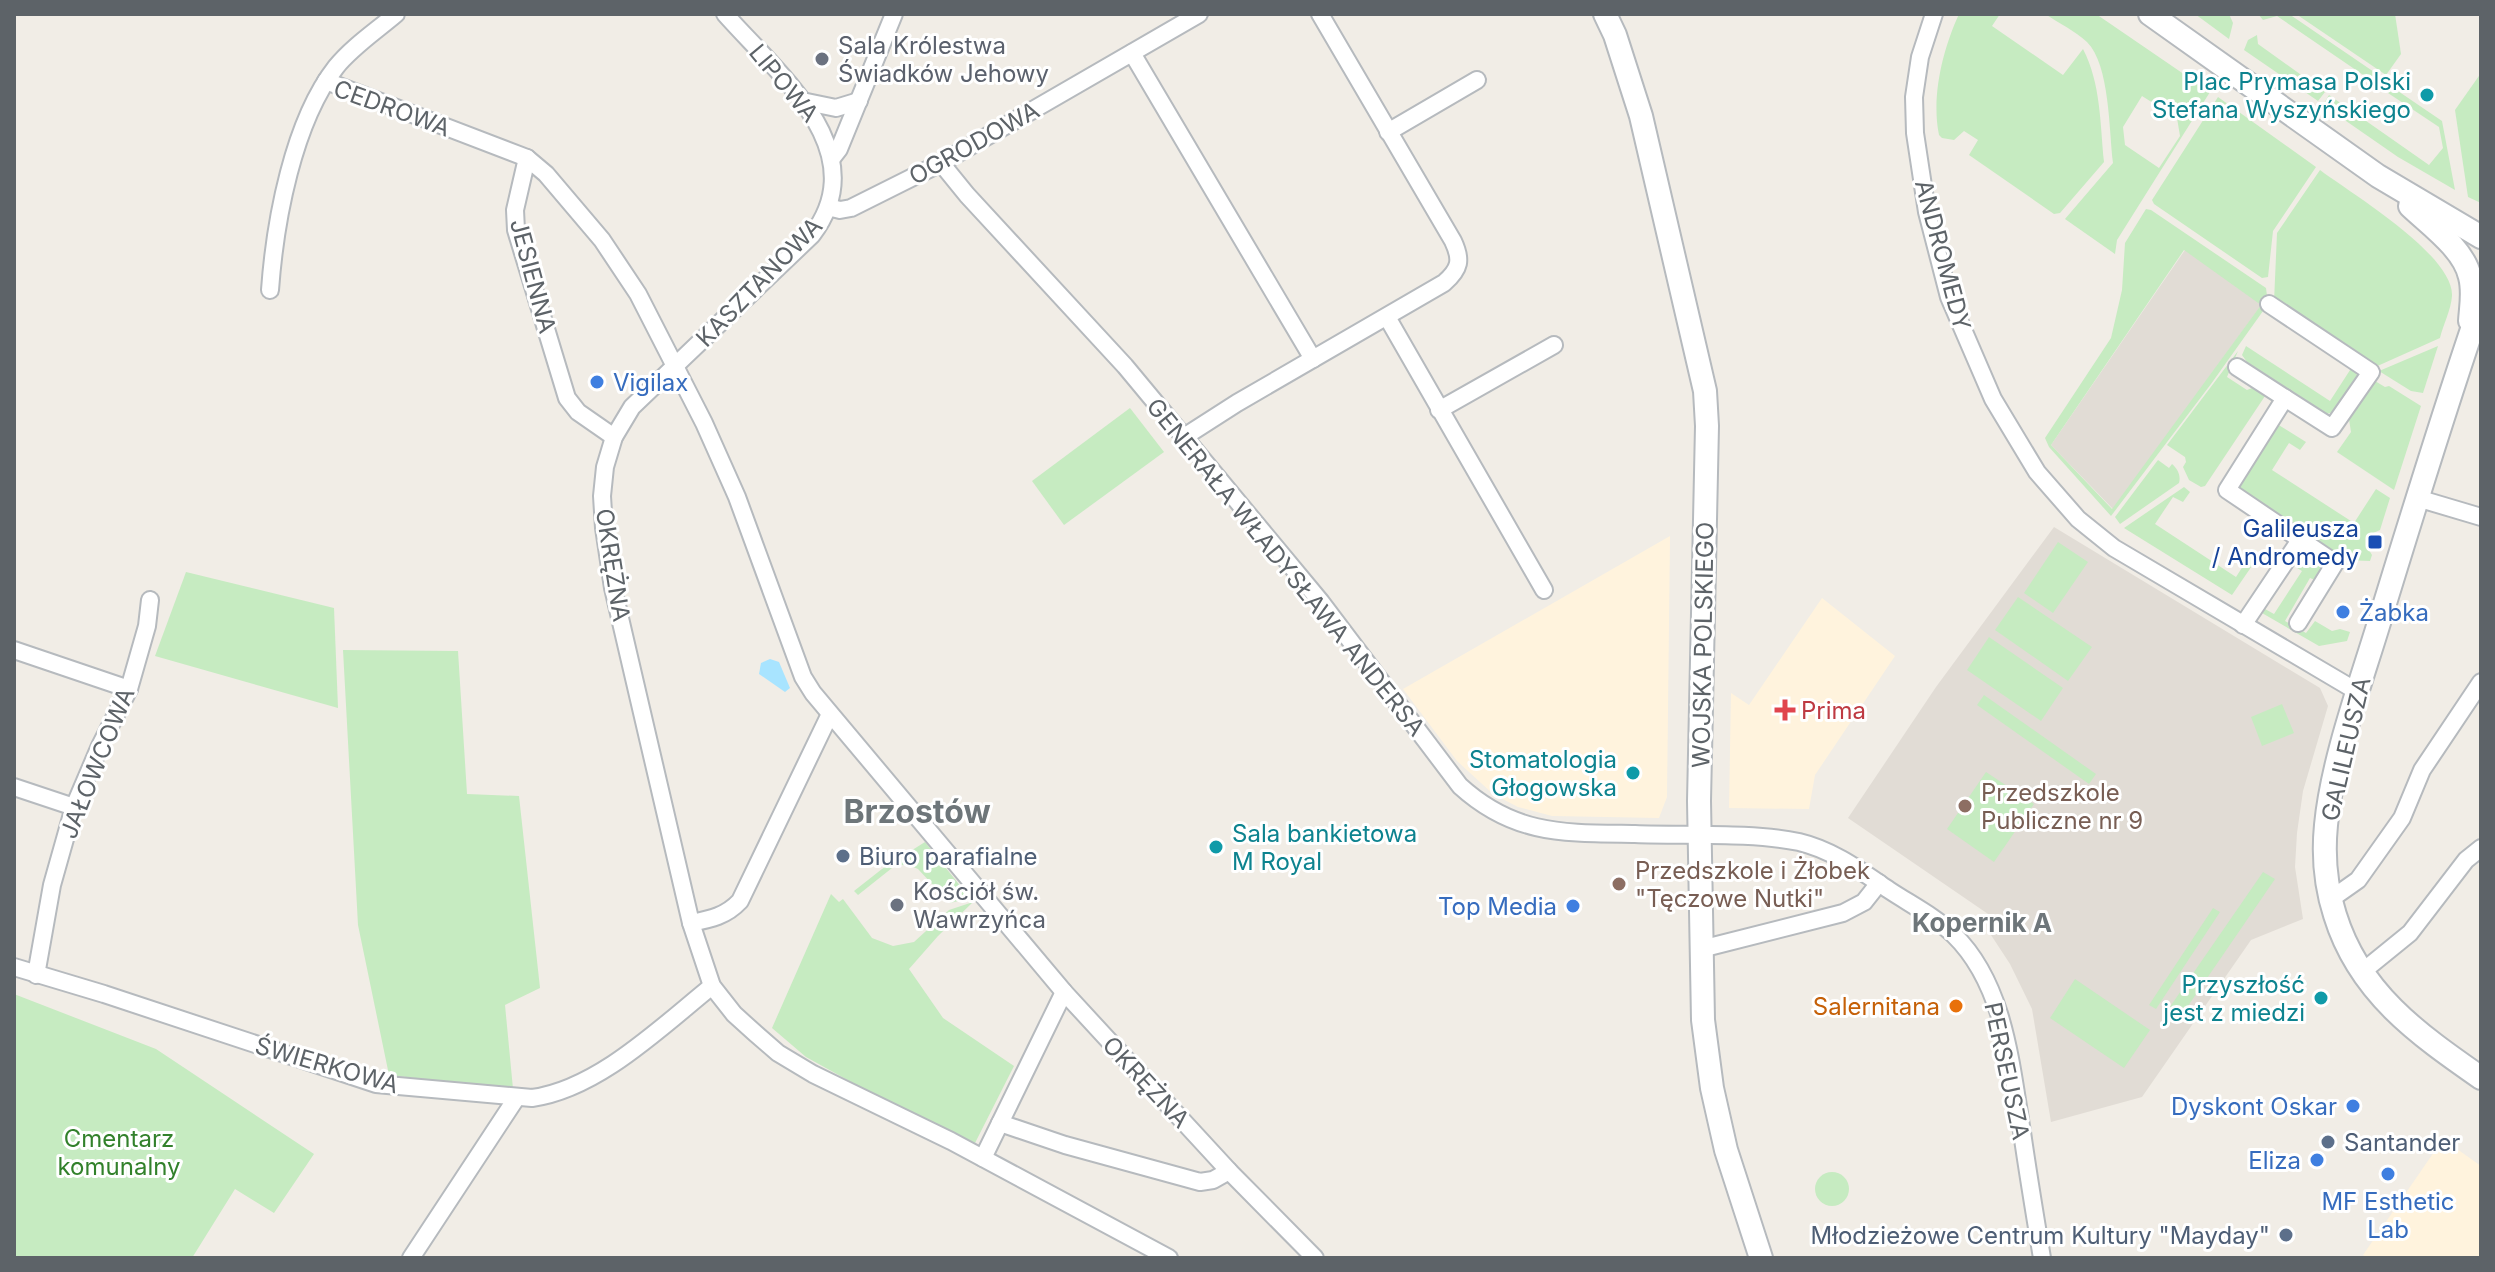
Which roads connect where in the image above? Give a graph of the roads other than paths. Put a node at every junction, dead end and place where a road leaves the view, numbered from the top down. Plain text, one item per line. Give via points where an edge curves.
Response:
1 (396, 14) edge
2 (725, 14) edge
3 (894, 14) edge
4 (1199, 14) edge
5 (1320, 14) edge
6 (1605, 14) edge
7 (1934, 14) edge
8 (2150, 14) edge
9 (1614, 25) edge
10 (1132, 53) junction
11 (1477, 80) dead end
12 (326, 81) junction
13 (802, 101) junction
14 (859, 101) junction
15 (1388, 132) junction
16 (527, 158) junction
17 (832, 158) junction
18 (941, 163) junction
19 (2407, 198) junction
20 (828, 207) junction
21 (2481, 223) edge
22 (2480, 255) edge
23 (270, 290) dead end
24 (2481, 303) edge
25 (2269, 304) dead end
26 (1387, 317) junction
27 (2474, 336) edge
28 (1554, 345) dead end
29 (1313, 359) junction
30 (676, 367) junction
31 (2237, 367) dead end
32 (2285, 398) junction
33 (1439, 410) junction
34 (614, 437) junction
35 (1184, 437) junction
36 (2417, 498) junction
37 (2481, 517) edge
38 (2300, 540) junction
39 (1544, 590) dead end
40 (150, 600) dead end
41 (2298, 623) dead end
42 (2243, 625) junction
43 (14, 650) edge
44 (2481, 682) edge
45 (129, 689) junction
46 (2358, 692) junction
47 (830, 714) junction
48 (14, 787) edge
49 (74, 807) junction
50 (1699, 836) junction
51 (2481, 848) edge
52 (1879, 883) junction
53 (2331, 899) junction
54 (691, 923) junction
55 (1701, 949) junction
56 (14, 967) edge
57 (2362, 972) junction
58 (36, 975) junction
59 (712, 986) junction
60 (1064, 992) junction
61 (2481, 1078) edge
62 (517, 1097) junction
63 (1000, 1123) junction
64 (983, 1158) junction
65 (1229, 1171) junction
66 (411, 1258) edge
67 (1169, 1258) edge
68 (1315, 1258) edge
69 (1761, 1258) edge
70 (2042, 1258) edge

1 - 12 street via 344,58
2 - 13 street, LIPOWA
3 - 14 street, KASZTANOWA
4 - 10 street, OGRODOWA
5 - 15 street
6 - 9 street, WOJSKA POLSKIEGO
7 - 42 street, ANDROMEDY via 1914,97 1927,212 1949,297 1993,399 2037,472 2078,519 2114,548
8 - 19 street
9 - 50 street, WOJSKA POLSKIEGO via 1641,116 1705,391
10 - 18 street, OGRODOWA
10 - 29 street
11 - 15 street
12 - 16 street, CEDROWA
12 - 23 street, CEDROWA via 306,120 280,207
13 - 14 street via 836,108
13 - 17 street, LIPOWA via 818,122
14 - 17 street, KASZTANOWA
15 - 26 street via 1460,259 1444,283
16 - 30 street via 602,240
16 - 34 street, JESIENNA via 515,210 516,230 567,398
17 - 20 street, KASZTANOWA
18 - 20 street, OGRODOWA via 851,208
18 - 35 street, GENERAŁA WŁADYSŁAWA ANDERSA
19 - 21 street
19 - 22 street
19 - 27 street via 2464,261 2470,274
20 - 30 street, KASZTANOWA via 812,235
24 - 27 street, GALILEUSZA
25 - 32 street via 2371,372 2332,428
26 - 29 street
26 - 33 street
27 - 36 street, GALILEUSZA
28 - 33 street
29 - 35 street
30 - 34 street, OKRĘŻNA via 632,407
30 - 47 street, OKRĘŻNA via 737,497 803,677
31 - 32 street
32 - 38 street via 2227,490
33 - 39 street
34 - 54 street, OKRĘŻNA via 602,496 610,573
35 - 50 street, GENERAŁA WŁADYSŁAWA ANDERSA via 1473,798 1515,822 1540,829
36 - 37 street
36 - 46 street, GALILEUSZA
38 - 41 street via 2335,563
38 - 42 street
40 - 45 street, JAŁOWCOWA
42 - 46 street, ANDROMEDY
43 - 45 street
44 - 53 street via 2422,770 2402,818 2358,880
45 - 49 street, JAŁOWCOWA
46 - 53 street, GALILEUSZA via 2326,825
47 - 54 street via 740,901 730,912
47 - 60 street, OKRĘŻNA
48 - 49 street
49 - 58 street, JAŁOWCOWA via 52,885
50 - 52 street, PERSEUSZA via 1796,842 1832,854
50 - 55 street, WOJSKA POLSKIEGO
51 - 57 street via 2410,933
52 - 55 street via 1864,902 1843,913
52 - 70 street, PERSEUSZA via 1954,934 1999,1010
53 - 57 street, GALILEUSZA
54 - 59 street, OKRĘŻNA
55 - 69 street, WOJSKA POLSKIEGO via 1712,1088
56 - 58 street, ŚWIERKOWA
57 - 61 street, GALILEUSZA via 2401,1019
58 - 62 street, ŚWIERKOWA via 376,1084
59 - 62 street, ŚWIERKOWA via 649,1037 582,1081 554,1095
59 - 64 street, OKRĘŻNA via 778,1053
60 - 63 street
60 - 65 street, OKRĘŻNA
62 - 66 street
63 - 64 street
63 - 65 street via 1200,1182
64 - 67 street, OKRĘŻNA
65 - 68 street, OKRĘŻNA

